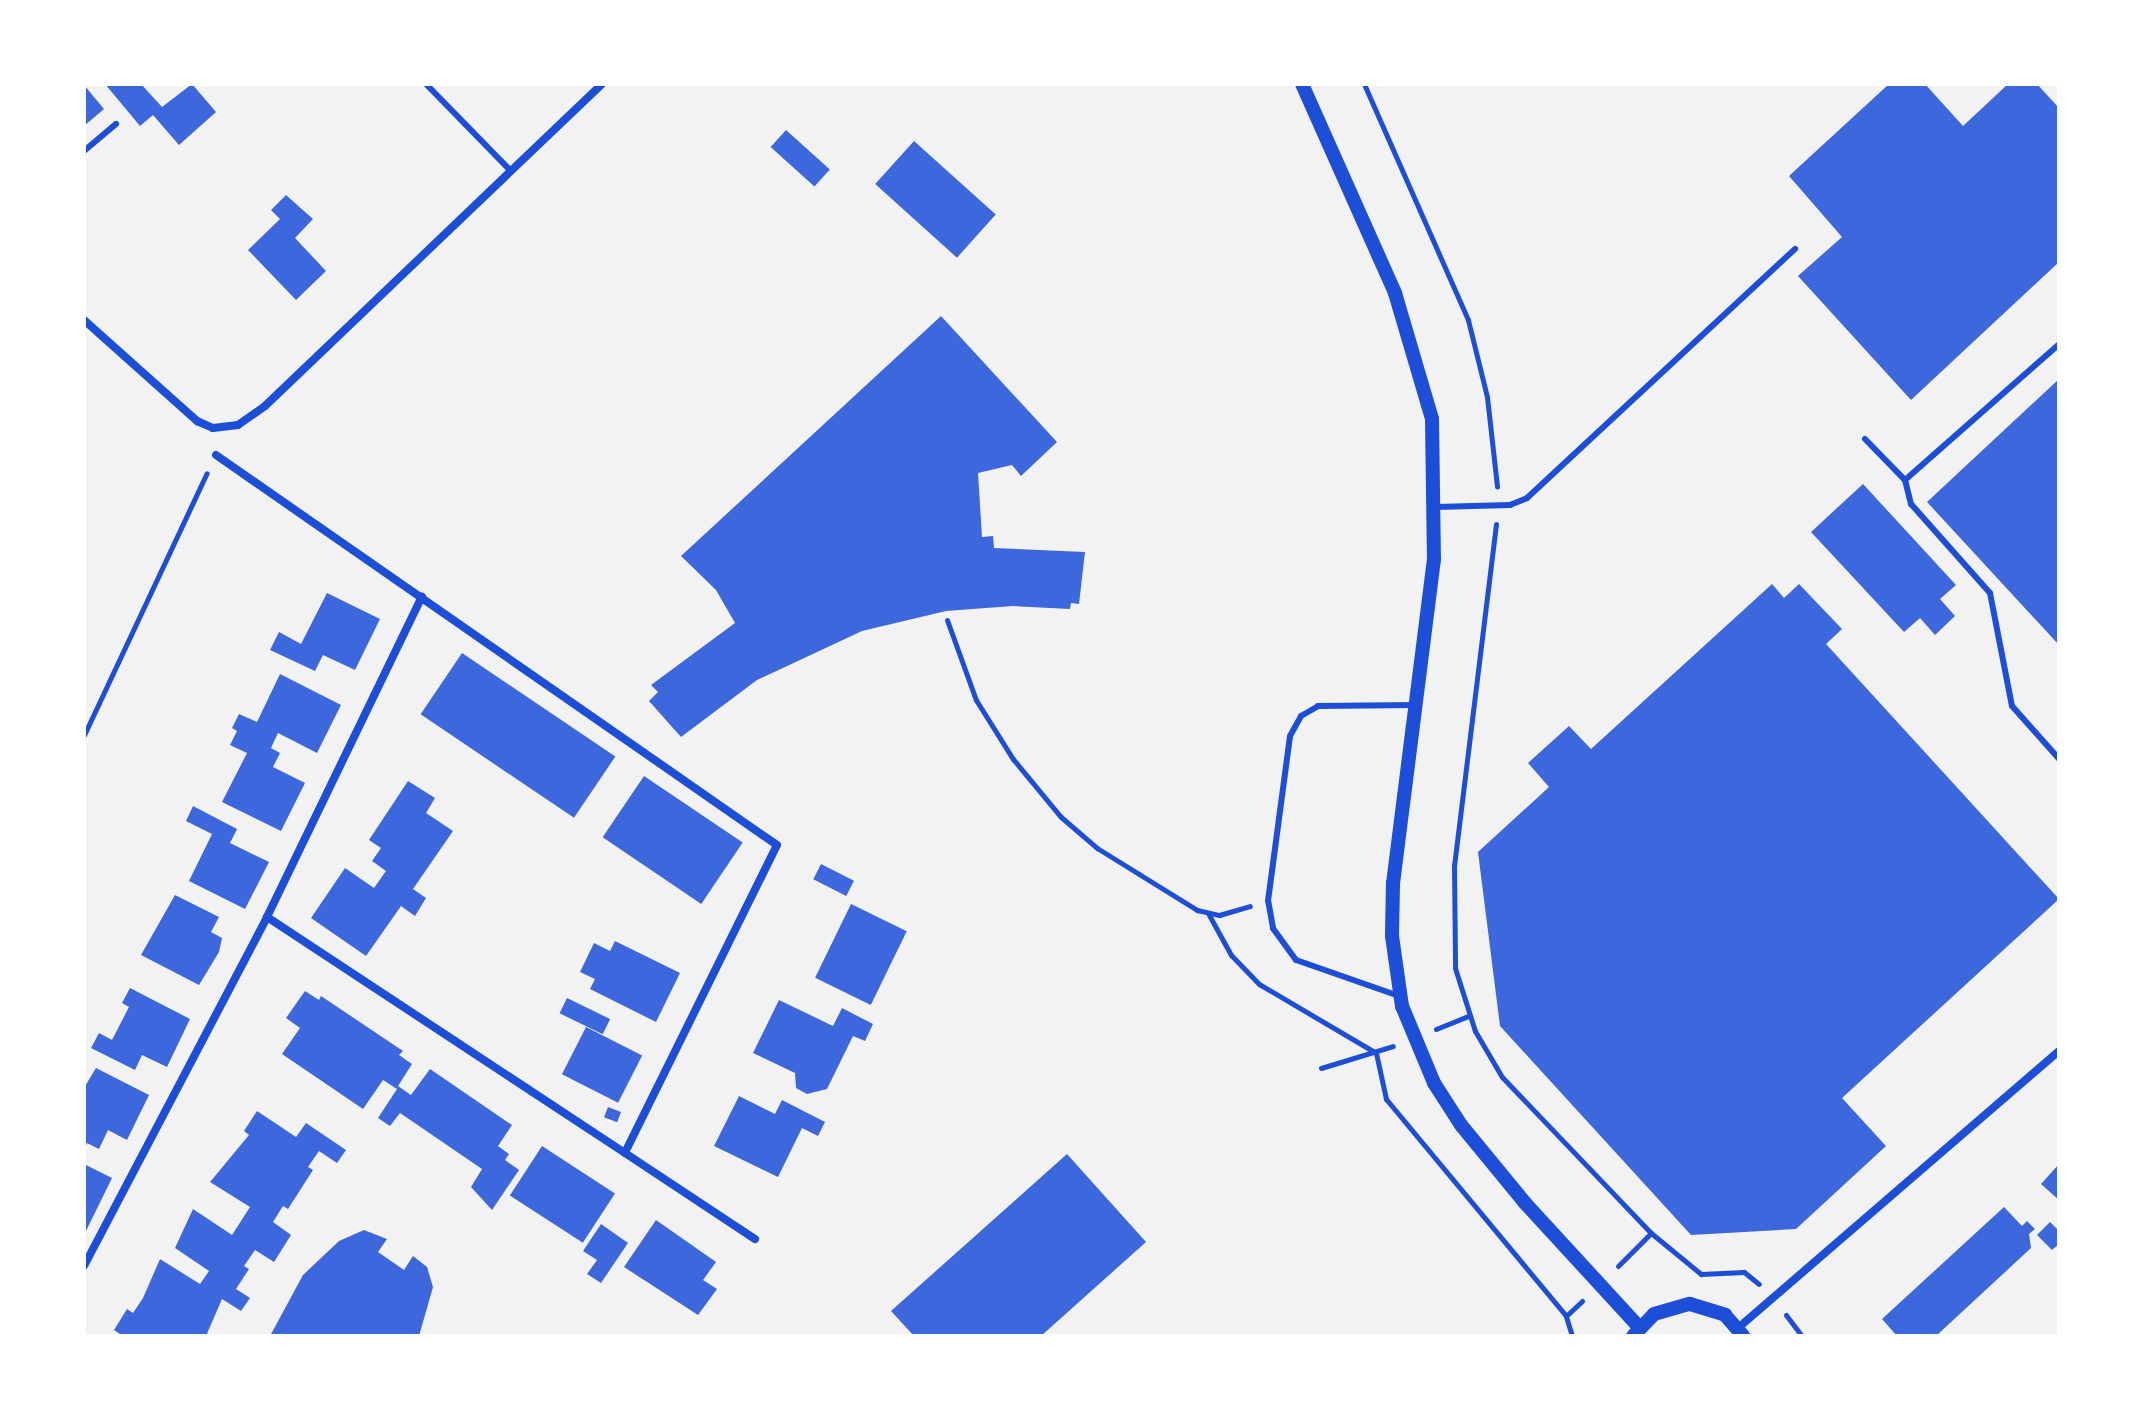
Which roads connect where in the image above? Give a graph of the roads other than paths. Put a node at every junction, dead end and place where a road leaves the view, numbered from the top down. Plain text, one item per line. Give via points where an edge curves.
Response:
1 (426, 84) edge
2 (602, 84) edge
3 (1302, 84) edge
4 (116, 124) dead end
5 (84, 151) edge
6 (511, 171) junction
7 (1795, 249) dead end
8 (84, 320) edge
9 (2059, 344) edge
10 (1865, 439) dead end
11 (216, 455) road end
12 (1905, 480) junction
13 (1436, 507) junction
14 (422, 596) junction
15 (1415, 705) junction
16 (2059, 759) edge
17 (267, 917) junction
18 (1399, 996) junction
19 (2059, 1051) edge
20 (625, 1153) junction
21 (755, 1239) dead end
22 (84, 1266) edge
23 (1636, 1331) edge
24 (1741, 1332) edge

1 - 6 lane
2 - 6 street
3 - 13 street via 1410,333 1432,419
4 - 5 lane
6 - 8 street via 257,414 228,429 205,425 186,413
7 - 13 lane via 1534,493 1497,506
9 - 12 lane
10 - 12 lane
11 - 14 street
12 - 16 lane via 1911,504 1990,593 2012,706
13 - 15 street
14 - 17 street
14 - 20 street via 777,845
15 - 18 street via 1393,883
15 - 18 lane via 1318,706 1301,716 1290,736 1268,901 1273,928 1296,960
17 - 20 street
17 - 22 street
18 - 23 street via 1434,1083 1471,1137
19 - 24 street
20 - 21 street
23 - 24 street via 1671,1307 1690,1304 1725,1315

